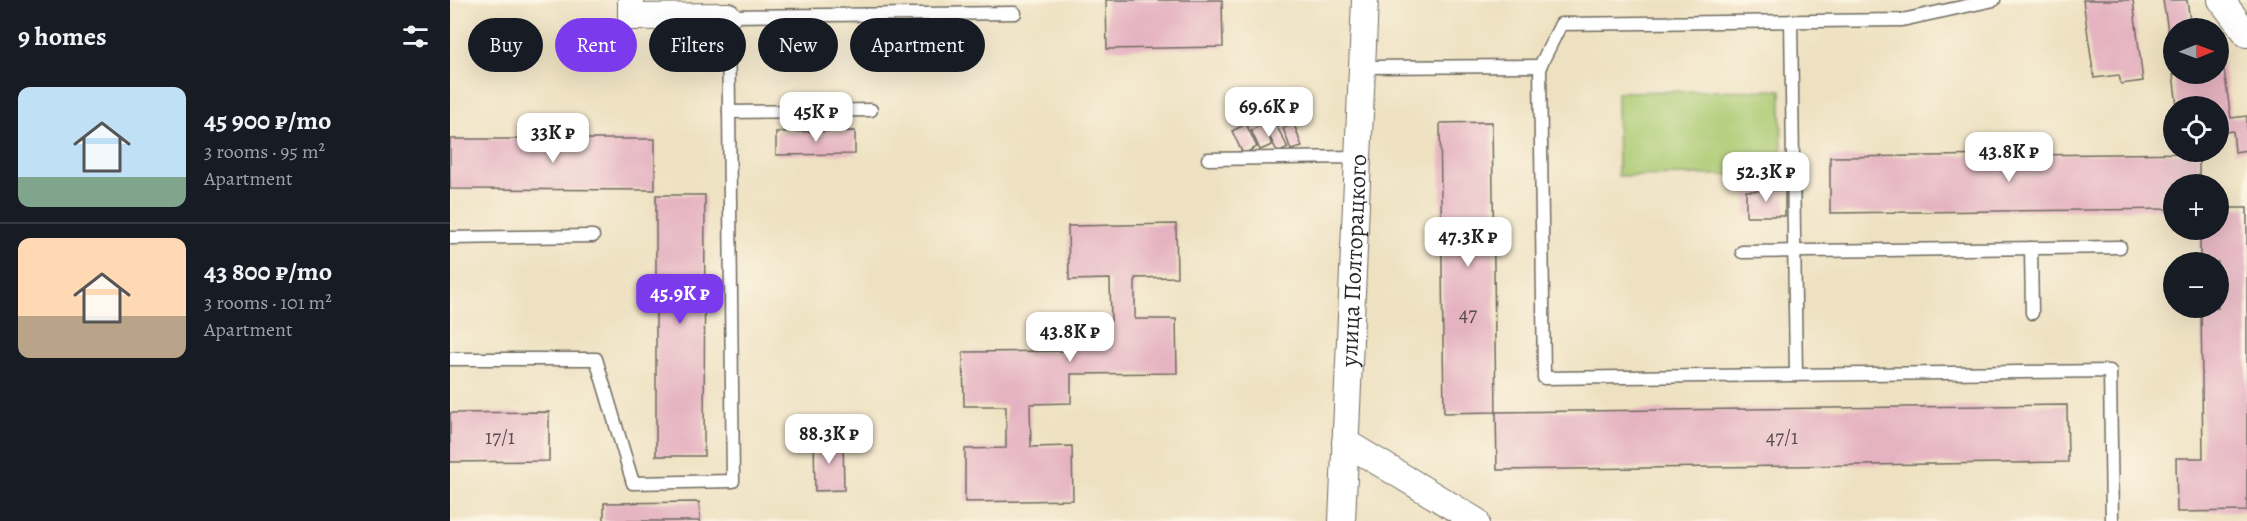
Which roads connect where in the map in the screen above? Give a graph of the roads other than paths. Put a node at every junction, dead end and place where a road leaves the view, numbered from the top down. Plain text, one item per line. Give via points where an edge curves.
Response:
1 (631, 0) edge
2 (1365, 0) edge
3 (1994, 0) edge
4 (2221, 0) edge
5 (1016, 13) dead end
6 (728, 16) junction
7 (1791, 21) junction
8 (2247, 34) edge
9 (1540, 66) junction
10 (1362, 67) junction
11 (872, 110) dead end
12 (729, 112) junction
13 (1358, 157) junction
14 (1208, 159) dead end
15 (593, 236) dead end
16 (450, 238) edge
17 (2120, 247) dead end
18 (2031, 248) junction
19 (1794, 251) junction
20 (1742, 252) dead end
21 (2032, 313) dead end
22 (450, 359) edge
23 (1796, 375) junction
24 (1345, 442) junction
25 (1342, 521) edge
26 (1476, 521) edge
27 (2112, 521) edge

1 - 6 street via 631,17
2 - 10 street, улица Полторацкого
3 - 7 lane via 1902,20
4 - 8 street
5 - 6 lane
6 - 12 lane
7 - 9 lane via 1561,24
7 - 19 lane
9 - 10 lane
9 - 23 lane via 1544,378
10 - 13 street, улица Полторацкого
11 - 12 lane
12 - 22 lane via 733,482 633,483 596,359
13 - 14 lane
13 - 24 street, улица Полторацкого
15 - 16 lane
17 - 18 lane
18 - 19 lane
18 - 21 lane
19 - 20 lane
19 - 23 lane
23 - 27 lane via 2110,371
24 - 25 street, улица Полторацкого
24 - 26 street

